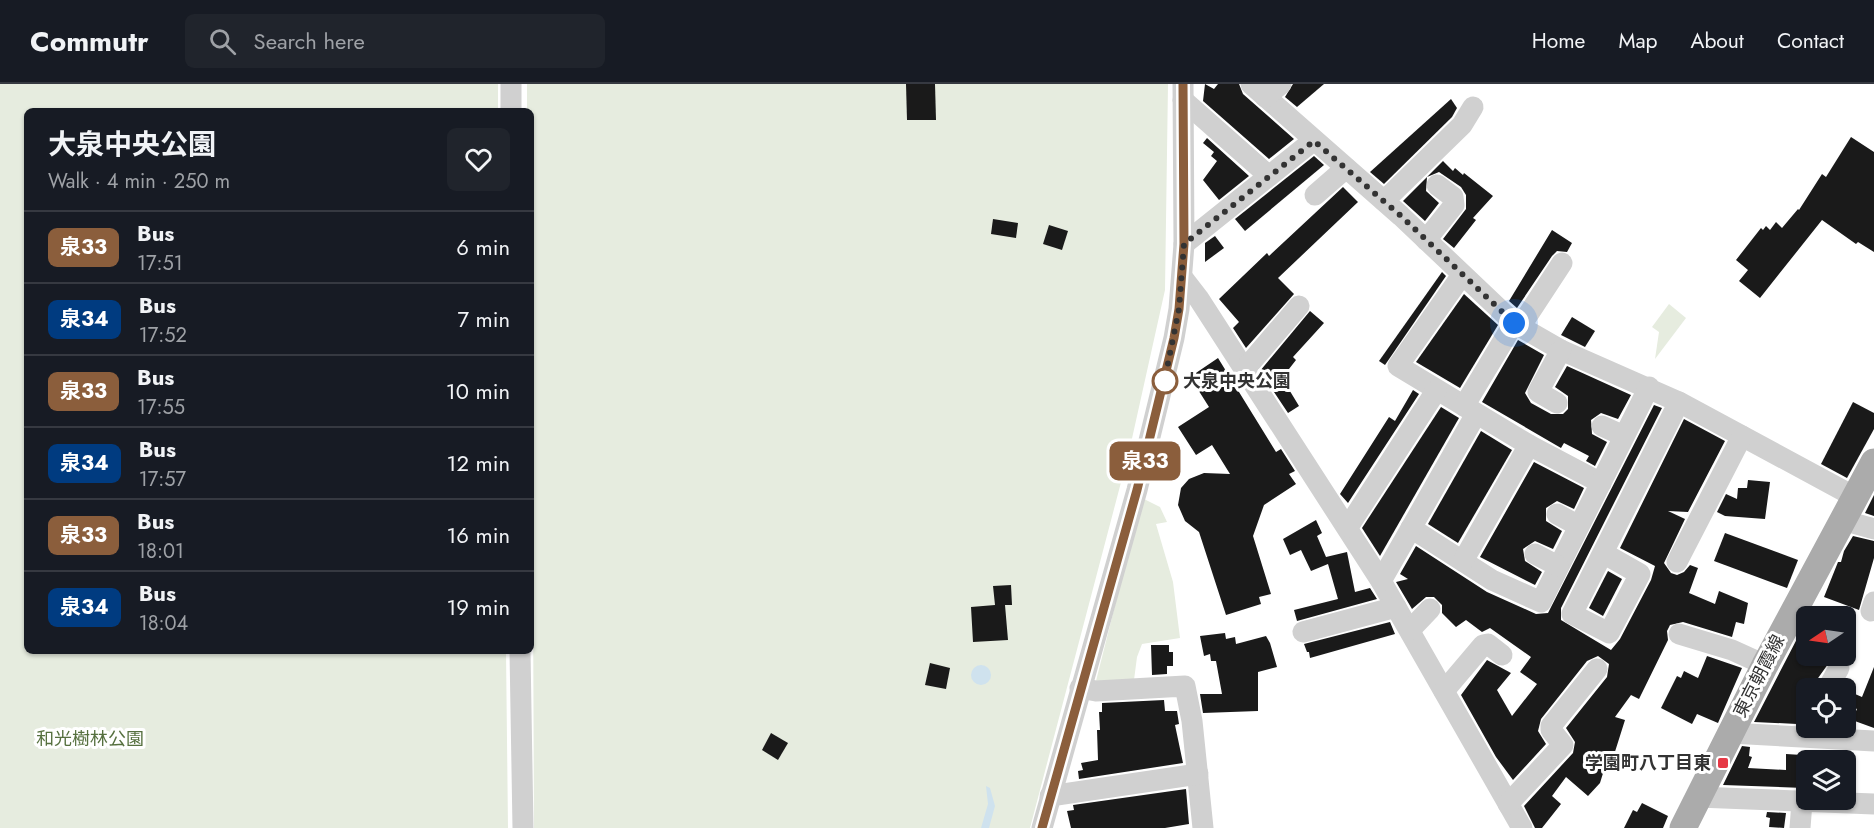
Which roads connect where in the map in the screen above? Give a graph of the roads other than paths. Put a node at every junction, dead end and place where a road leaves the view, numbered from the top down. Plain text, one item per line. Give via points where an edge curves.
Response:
1 (511, 84) edge
2 (1265, 88) edge
3 (1183, 92) edge
4 (1473, 107) dead end
5 (511, 108) edge
6 (1314, 141) junction
7 (1346, 168) junction
8 (1269, 176) junction
9 (1437, 185) dead end
10 (1315, 195) dead end
11 (1384, 201) junction
12 (1426, 240) junction
13 (1184, 244) junction
14 (1562, 262) dead end
15 (1462, 275) junction
16 (1182, 277) junction
17 (1299, 306) dead end
18 (1517, 325) junction
19 (1561, 350) junction
20 (1245, 369) junction
21 (1649, 387) junction
22 (1436, 391) junction
23 (1680, 402) junction
24 (1557, 403) dead end
25 (1470, 410) junction
26 (1602, 426) dead end
27 (1624, 436) junction
28 (1742, 436) junction
29 (1529, 445) junction
30 (1874, 462) edge
31 (1601, 483) junction
32 (1848, 508) junction
33 (1557, 514) dead end
34 (1579, 526) junction
35 (1348, 527) junction
36 (1411, 528) junction
37 (1874, 529) edge
38 (1603, 553) junction
39 (1535, 554) dead end
40 (1463, 561) junction
41 (1677, 562) dead end
42 (1558, 566) junction
43 (1381, 580) junction
44 (1542, 600) junction
45 (1396, 607) junction
46 (1430, 609) dead end
47 (1572, 614) junction
48 (1410, 630) junction
49 (1303, 632) dead end
50 (1679, 634) dead end
51 (520, 654) edge
52 (1502, 655) dead end
53 (1765, 665) junction
54 (1597, 669) dead end
55 (1839, 669) dead end
56 (1834, 678) edge
57 (1080, 688) junction
58 (1444, 691) junction
59 (1796, 731) edge
60 (1730, 733) junction
61 (1853, 738) edge
62 (1874, 741) edge
63 (1198, 774) junction
64 (1050, 796) junction
65 (1698, 797) junction
66 (1796, 802) edge
67 (1508, 804) junction
68 (1856, 804) edge
69 (1874, 804) edge
70 (1801, 810) edge
71 (523, 828) edge
72 (1042, 828) edge
73 (1202, 828) edge
74 (1522, 828) edge
75 (1683, 828) edge
76 (1800, 828) edge

1 - 5 street
2 - 6 street
3 - 8 street
3 - 13 street
4 - 11 street via 1462,125
6 - 7 street
6 - 8 street
7 - 10 street
7 - 11 street
8 - 13 street
9 - 12 street via 1453,196 1454,204
11 - 12 street
12 - 15 street
13 - 16 street
14 - 18 street
15 - 18 street
15 - 22 street via 1398,363
16 - 20 street
16 - 57 street via 1163,388
17 - 20 street
18 - 19 street
18 - 25 street
19 - 21 street
19 - 24 street via 1539,392
20 - 35 street
21 - 23 street
21 - 27 street
22 - 25 street
22 - 35 street
23 - 28 street
23 - 38 street
25 - 29 street
25 - 36 street
26 - 27 street
27 - 31 street
28 - 32 street
28 - 41 street
29 - 31 street
29 - 40 street
30 - 32 main road, 東京朝霞線
31 - 34 street
32 - 37 street
32 - 53 main road, 東京朝霞線
33 - 34 street
34 - 42 street
35 - 43 street
36 - 40 street
36 - 43 street
38 - 47 street
38 - 47 street via 1639,576 1609,633
39 - 42 street
40 - 44 street via 1538,603
42 - 44 street
43 - 45 street
44 - 47 street
45 - 48 street
45 - 49 street
46 - 48 street
48 - 58 street
50 - 53 street
51 - 71 street
52 - 58 street via 1488,644 1483,645
53 - 60 main road, 東京朝霞線
54 - 67 street via 1551,726 1563,745
55 - 56 street
57 - 63 street via 1096,691 1185,686
57 - 64 street
58 - 67 street
59 - 60 street
60 - 65 main road, 東京朝霞線
61 - 62 street
63 - 64 street
63 - 73 street
64 - 72 street
65 - 66 street
65 - 75 main road, 東京朝霞線
67 - 74 street
68 - 69 street
70 - 76 street

